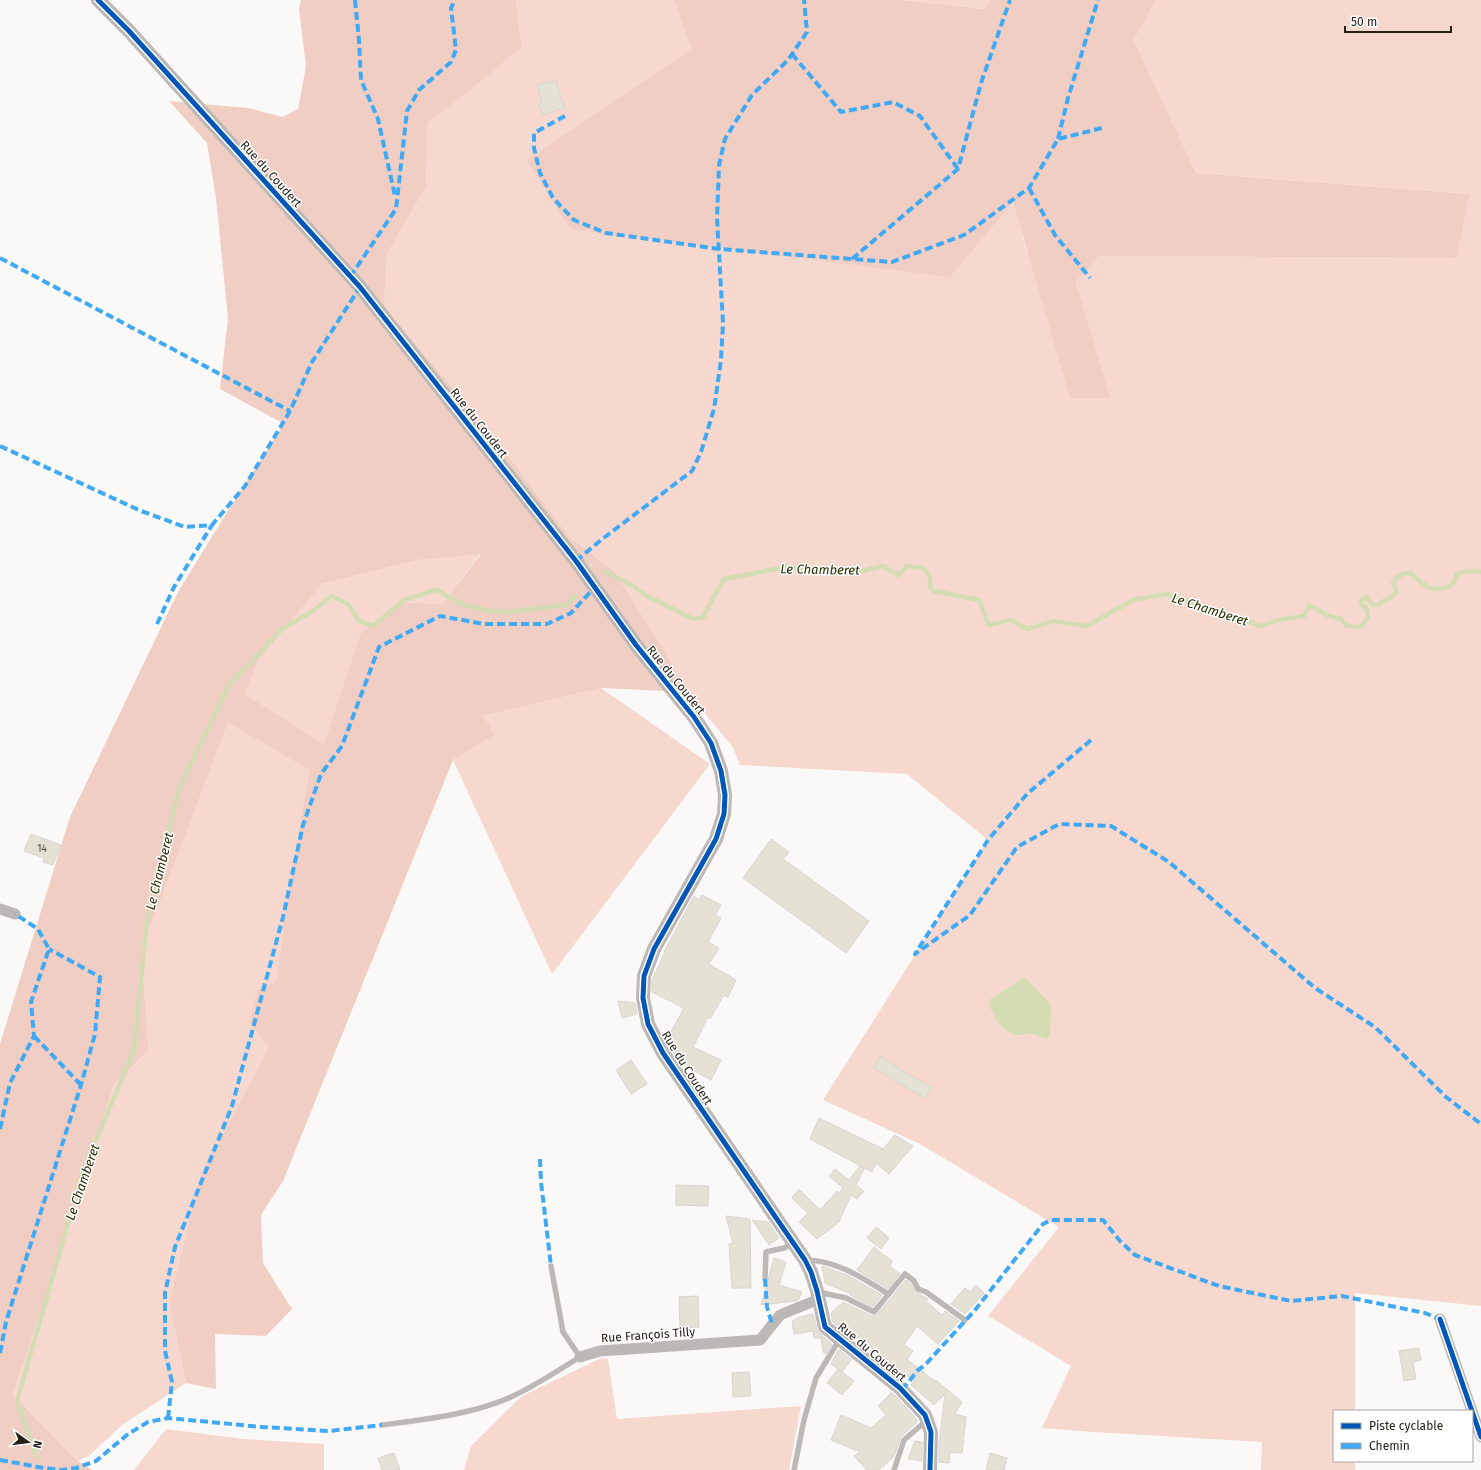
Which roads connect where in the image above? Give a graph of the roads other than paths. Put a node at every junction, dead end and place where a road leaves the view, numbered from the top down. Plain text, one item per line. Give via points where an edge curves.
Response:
1 (98, 0) edge
2 (0, 909) edge
3 (15, 914) dead end
4 (793, 1243) junction
5 (805, 1260) junction
6 (550, 1266) dead end
7 (765, 1279) dead end
8 (888, 1294) junction
9 (818, 1295) junction
10 (1440, 1319) dead end
11 (965, 1320) dead end
12 (840, 1339) junction
13 (580, 1357) junction
14 (1472, 1410) edge
15 (1473, 1414) edge
16 (926, 1421) junction
17 (382, 1425) dead end
18 (1481, 1437) edge
19 (794, 1470) edge
20 (894, 1470) edge
21 (930, 1470) edge

1 - 4 street, Rue du Coudert via 134,36 360,287 576,561 711,743 721,771 725,795 724,814 716,839 654,949 644,976 643,998 648,1024 663,1053
2 - 3 street
4 - 5 street, Rue du Coudert
4 - 7 lane via 766,1252
5 - 8 lane via 819,1260 854,1272
5 - 9 street, Rue du Coudert
6 - 13 lane via 563,1332
8 - 9 lane via 874,1312 846,1298
8 - 11 lane via 904,1274 914,1281 918,1289
9 - 12 street, Rue du Coudert via 825,1327
9 - 13 street, Rue François Tilly via 780,1316 760,1340 600,1351
10 - 14 street
12 - 16 street, Rue du Coudert via 900,1388 925,1415
12 - 19 lane via 816,1378
13 - 17 lane, Rue François Tilly via 538,1383 486,1406 453,1415
15 - 18 street
16 - 20 lane via 904,1440
16 - 21 street, Rue du Coudert via 931,1432

